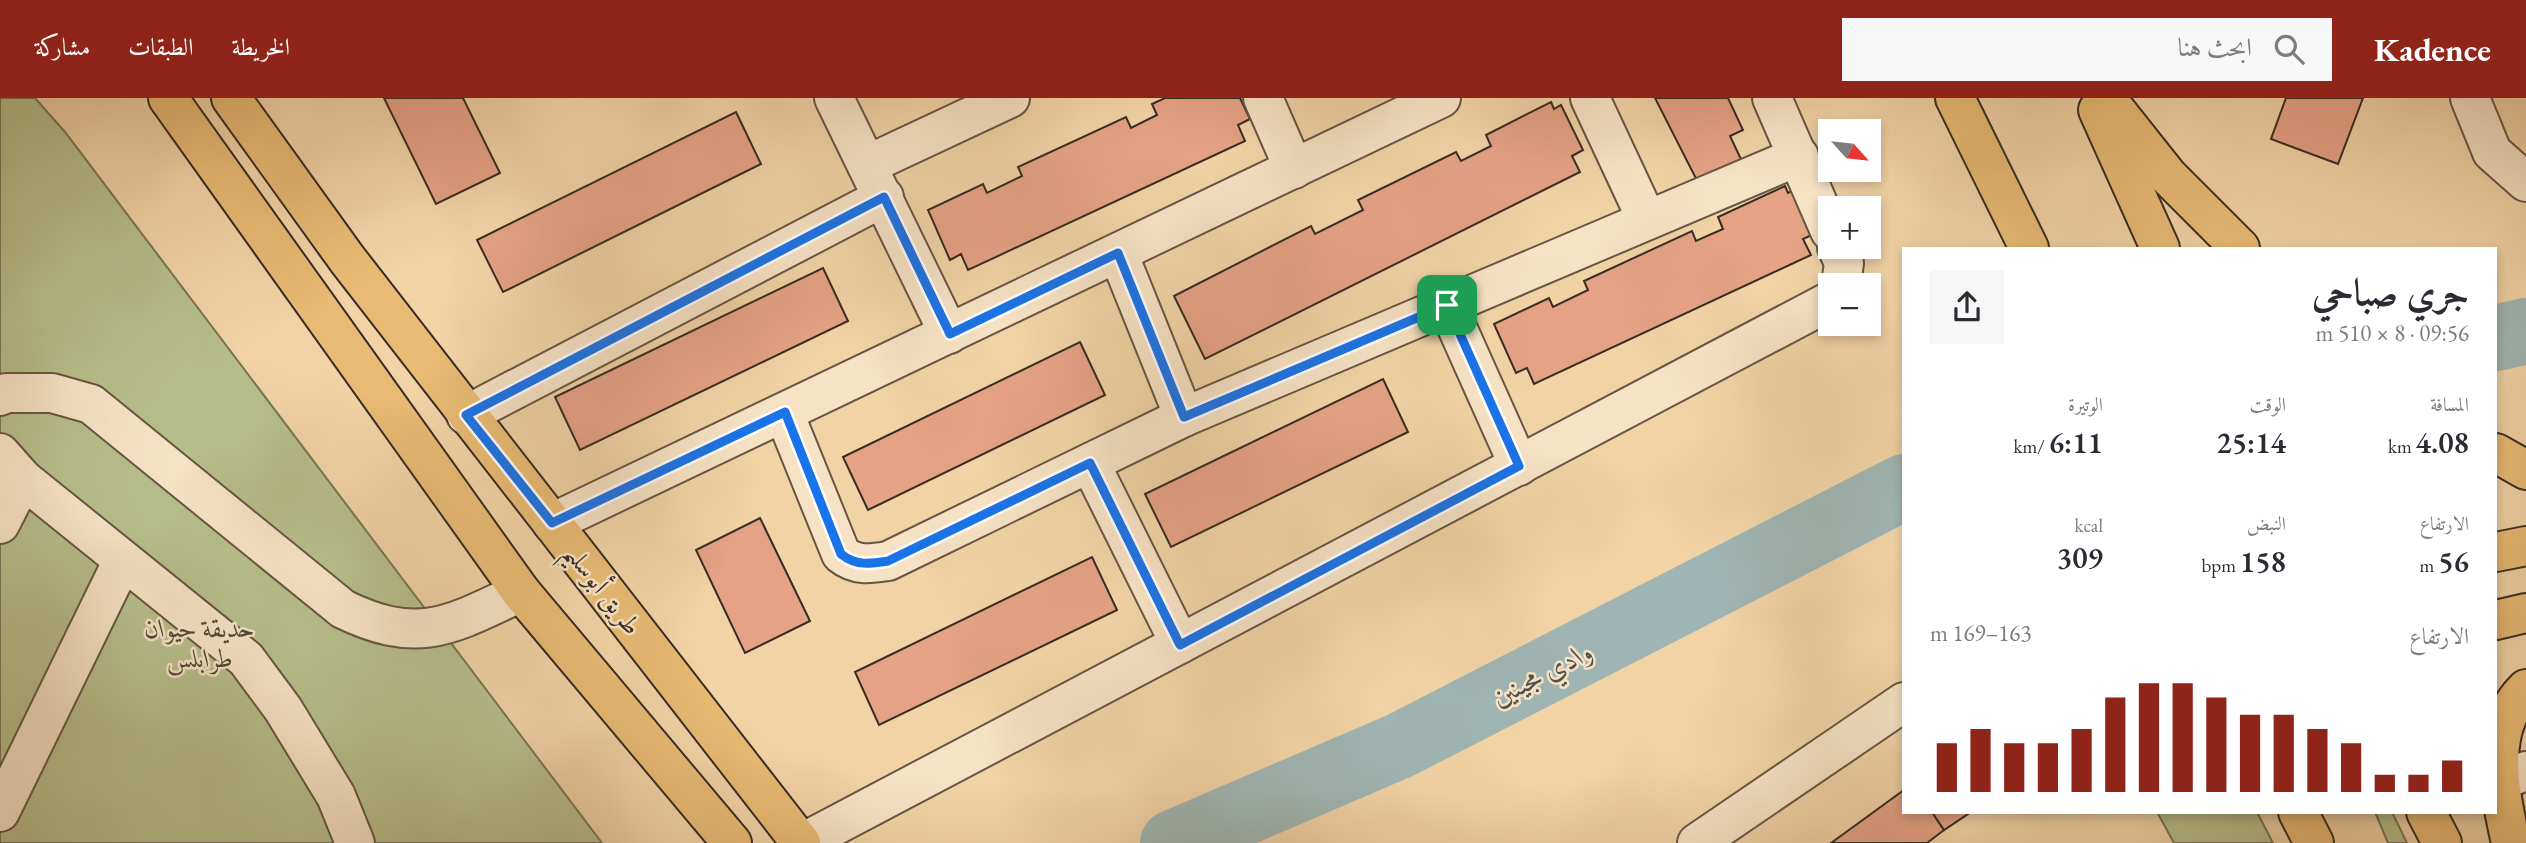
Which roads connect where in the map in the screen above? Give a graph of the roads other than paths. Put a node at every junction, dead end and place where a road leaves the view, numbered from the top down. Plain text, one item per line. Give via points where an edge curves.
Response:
1 (168, 98) edge
2 (231, 98) edge
3 (834, 98) edge
4 (1010, 98) edge
5 (1263, 98) edge
6 (1441, 98) edge
7 (1590, 98) edge
8 (1772, 98) edge
9 (1955, 98) edge
10 (2093, 98) edge
11 (2106, 98) edge
12 (2470, 98) edge
13 (1799, 156) junction
14 (1294, 169) junction
15 (875, 181) junction
16 (2526, 182) edge
17 (1818, 202) edge
18 (1647, 220) junction
19 (2029, 247) edge
20 (2160, 247) edge
21 (2239, 247) edge
22 (1118, 253) junction
23 (1447, 305) junction
24 (1818, 307) edge
25 (950, 334) junction
26 (0, 396) edge
27 (785, 412) junction
28 (466, 415) junction
29 (1184, 417) junction
30 (2497, 454) edge
31 (1090, 463) junction
32 (11, 466) edge
33 (1519, 466) junction
34 (2526, 470) edge
35 (552, 523) junction
36 (0, 524) edge
37 (2526, 545) edge
38 (2497, 552) edge
39 (123, 560) junction
40 (521, 592) junction
41 (2526, 613) edge
42 (2497, 620) edge
43 (1180, 645) junction
44 (2526, 688) edge
45 (1902, 703) edge
46 (2512, 776) edge
47 (0, 812) edge
48 (2299, 814) edge
49 (2427, 814) edge
50 (355, 843) edge
51 (732, 843) edge
52 (801, 843) edge
53 (1697, 843) edge
54 (2314, 843) edge
55 (2442, 843) edge
56 (2511, 843) edge

1 - 40 main road
2 - 28 main road, طريق أبوسليم
3 - 15 street
4 - 15 street
5 - 14 street
6 - 14 street
7 - 18 street
8 - 13 street
9 - 19 main road
10 - 20 main road
11 - 21 main road via 2168,176
12 - 16 street via 2492,152
13 - 17 street
13 - 18 street
14 - 22 street
15 - 25 street
15 - 28 street
18 - 23 street
22 - 25 street
22 - 29 street
23 - 29 street
23 - 33 street
24 - 33 street
25 - 27 street
26 - 40 street via 52,393 91,404 343,609 373,624 427,629 452,625
27 - 31 street via 841,554 867,565 888,561
27 - 35 street
28 - 35 main road, طريق أبوسليم
29 - 31 street
30 - 34 main road
31 - 43 street
32 - 36 street
32 - 39 street
33 - 43 street
35 - 52 main road, طريق أبوسليم
37 - 38 main road
39 - 47 street
39 - 50 street via 246,659 336,796
40 - 51 main road
41 - 42 main road
43 - 52 street
44 - 46 main road via 2516,699 2502,734
45 - 53 street
46 - 56 main road
48 - 54 main road
49 - 55 main road

